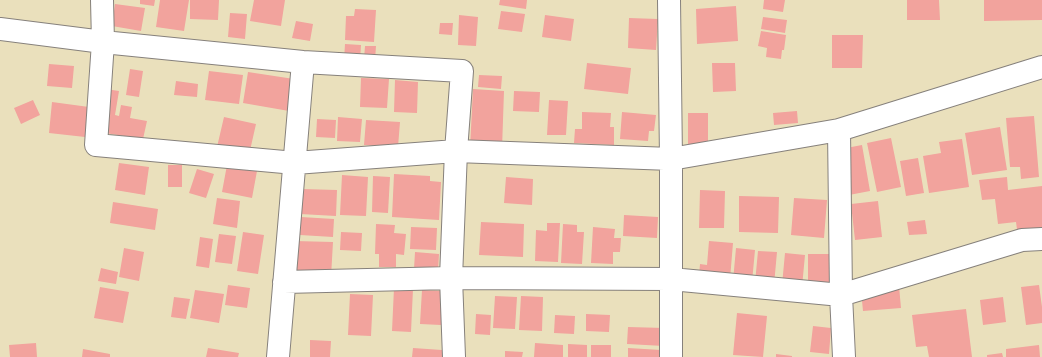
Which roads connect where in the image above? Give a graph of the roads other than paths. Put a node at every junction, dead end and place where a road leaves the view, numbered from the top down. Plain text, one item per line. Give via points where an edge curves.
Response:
1 (102, 0) edge
2 (669, 0) edge
3 (0, 28) edge
4 (103, 42) junction
5 (304, 62) junction
6 (1042, 66) edge
7 (839, 130) junction
8 (456, 151) junction
9 (671, 159) junction
10 (294, 163) junction
11 (1042, 239) edge
12 (451, 278) junction
13 (671, 279) junction
14 (284, 282) junction
15 (841, 295) junction
16 (278, 357) edge
17 (454, 357) edge
18 (671, 357) edge
19 (844, 357) edge

1 - 4 street
2 - 9 street
3 - 4 street
4 - 5 street
4 - 10 street via 96,144
5 - 8 street via 462,71
5 - 10 street
6 - 7 street
7 - 9 street
7 - 15 street
8 - 9 street
8 - 10 street
8 - 12 street
9 - 13 street
10 - 14 street
11 - 15 street via 1022,240
12 - 13 street
12 - 14 street
12 - 17 street
13 - 15 street
13 - 18 street
14 - 16 street
15 - 19 street

